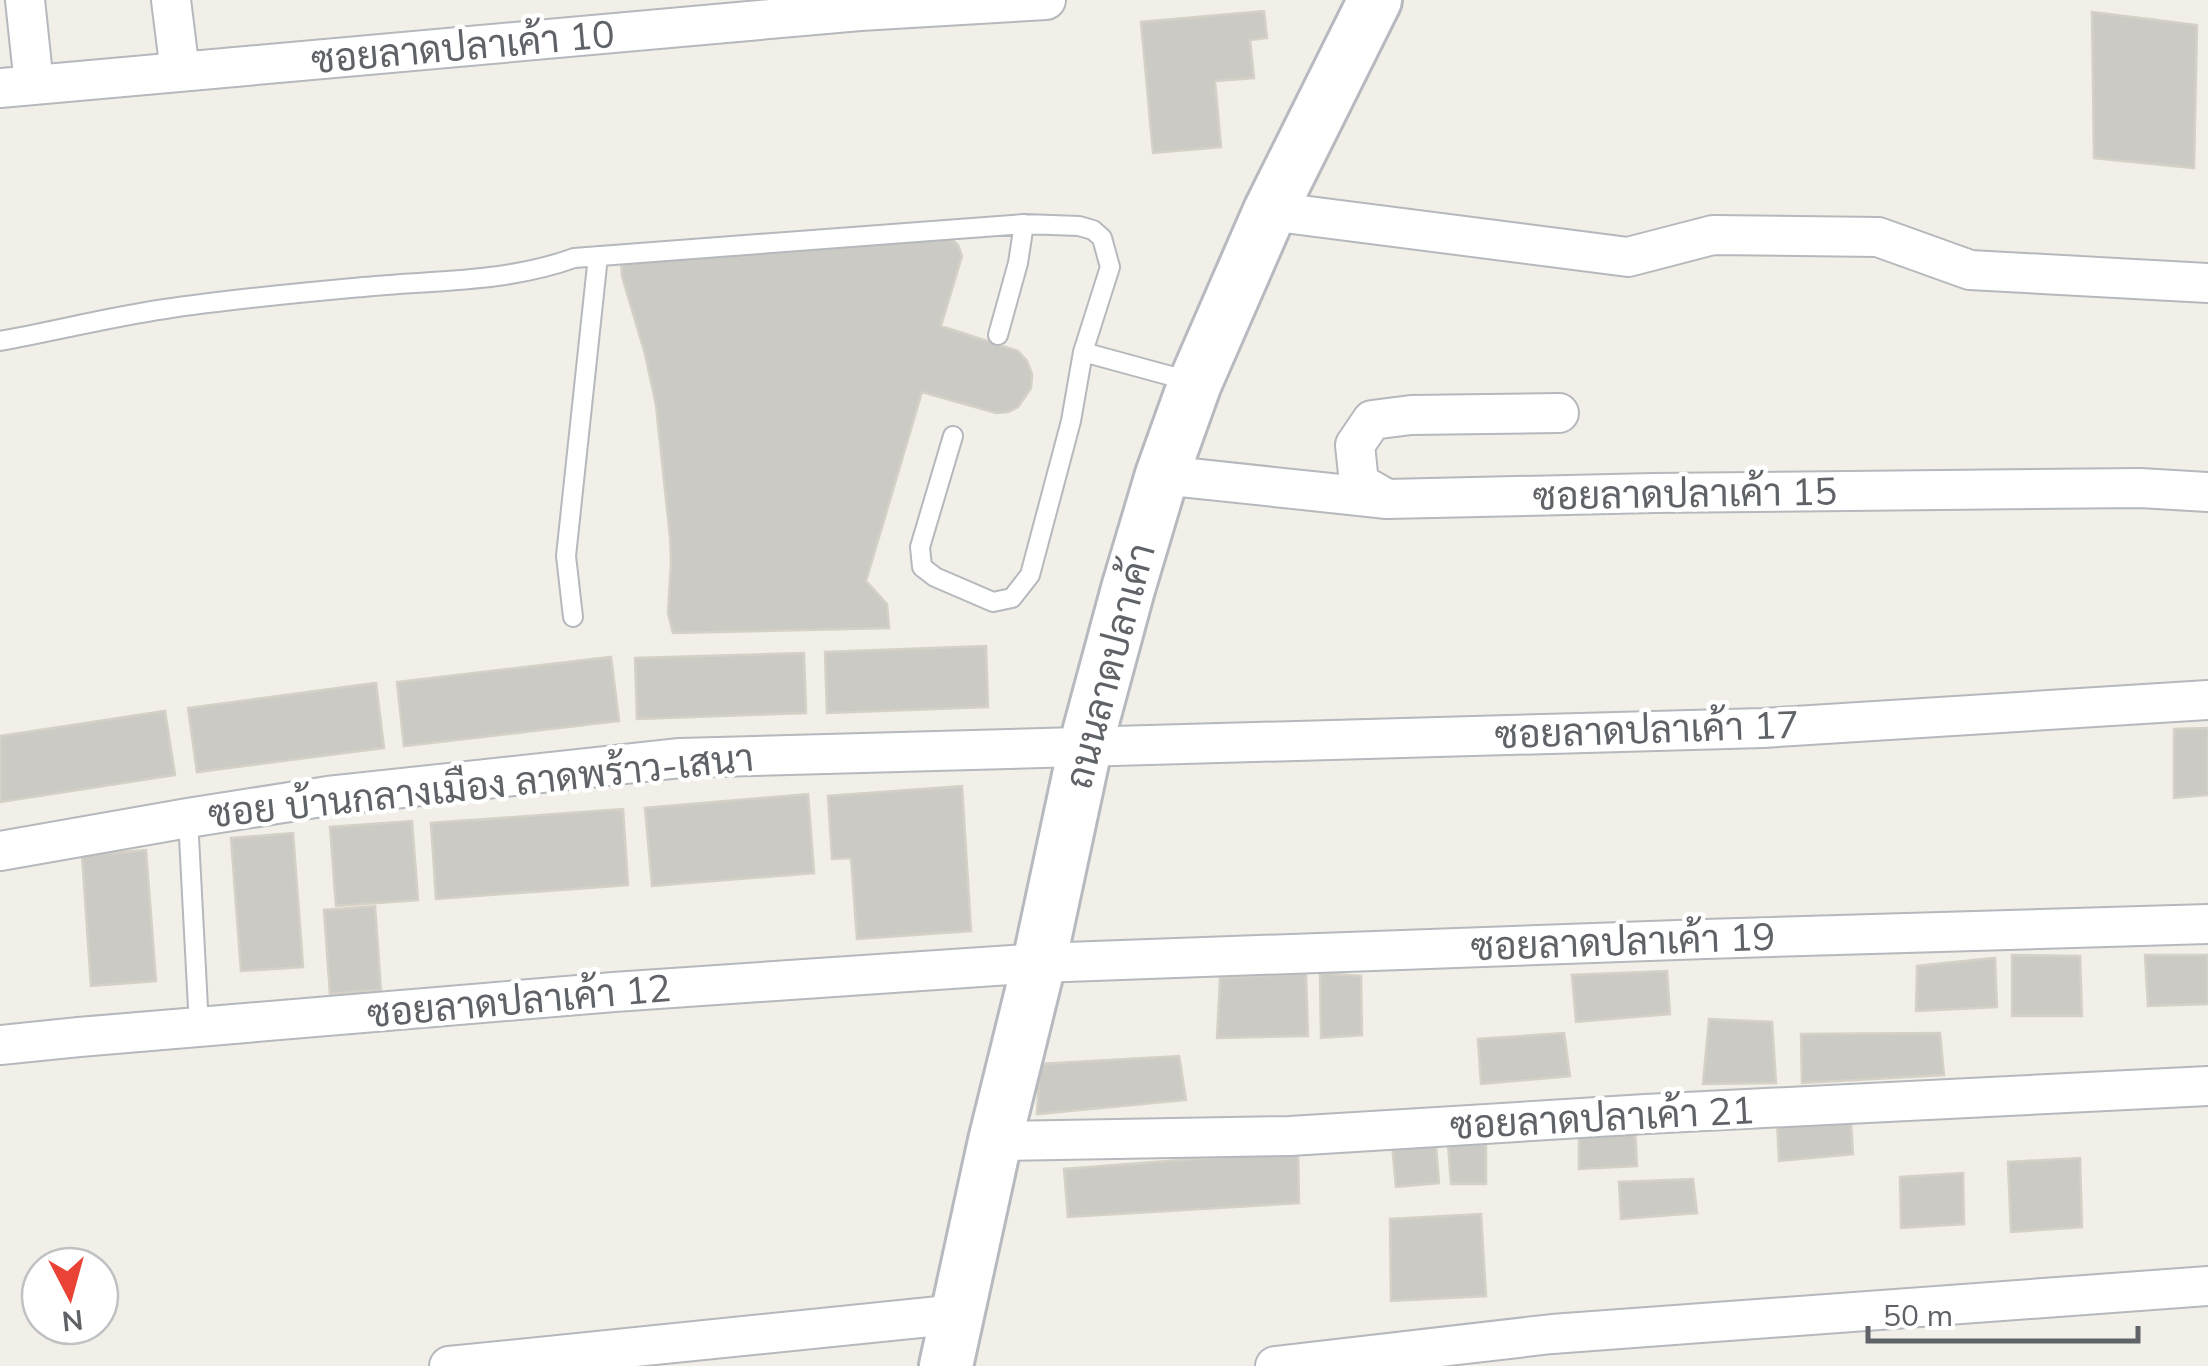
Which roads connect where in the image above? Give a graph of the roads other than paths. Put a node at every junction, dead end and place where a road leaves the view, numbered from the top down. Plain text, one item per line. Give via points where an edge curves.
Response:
1 (24, 0) edge
2 (171, 0) edge
3 (1046, 0) edge
4 (1375, 0) edge
5 (942, 4) edge
6 (860, 6) edge
7 (672, 15) edge
8 (180, 72) junction
9 (17, 86) edge
10 (1270, 211) junction
11 (1024, 224) junction
12 (598, 256) junction
13 (2208, 283) edge
14 (998, 336) dead end
15 (0, 341) edge
16 (1083, 352) junction
17 (1196, 383) junction
18 (1558, 413) dead end
19 (953, 436) dead end
20 (1162, 475) junction
21 (2208, 492) edge
22 (1387, 499) junction
23 (573, 617) dead end
24 (2208, 700) edge
25 (1084, 748) junction
26 (188, 818) junction
27 (0, 851) edge
28 (2208, 924) edge
29 (1038, 963) junction
30 (198, 1027) junction
31 (0, 1045) edge
32 (2208, 1086) edge
33 (995, 1141) junction
34 (2208, 1286) edge
35 (959, 1314) junction
36 (449, 1366) edge
37 (946, 1366) edge
38 (1275, 1366) edge

1 - 9 street
2 - 8 street
3 - 5 street, ซอยลาดปลาเค้า 10
4 - 10 main road, ถนนลาดปลาเค้า
5 - 6 street, ซอยลาดปลาเค้า 10
6 - 7 street, ซอยลาดปลาเค้า 10
7 - 8 street, ซอยลาดปลาเค้า 10
8 - 9 street, ซอยลาดปลาเค้า 10
10 - 13 street via 1628,256 1713,235 1878,238 1970,270
10 - 17 main road, ถนนลาดปลาเค้า
11 - 12 lane
11 - 14 lane
11 - 16 lane via 1079,226 1102,238 1110,267
12 - 15 lane via 510,276 165,309
12 - 23 lane via 566,556
16 - 17 lane
16 - 19 lane via 1072,422 1030,575 1012,598 993,602 922,567 920,547
17 - 20 main road, ถนนลาดปลาเค้า
18 - 22 street via 1372,420 1355,445 1358,482
20 - 22 street, ซอยลาดปลาเค้า 15
20 - 25 main road, ถนนลาดปลาเค้า
21 - 22 street, ซอยลาดปลาเค้า 15
24 - 25 street, ซอยลาดปลาเค้า 17 via 1763,728
25 - 26 street, ซอย บ้านกลางเมือง ลาดพร้าว-เสนา via 680,758
25 - 29 main road, ถนนลาดปลาเค้า
26 - 27 street, ซอย บ้านกลางเมือง ลาดพร้าว-เสนา
26 - 30 lane
28 - 29 street, ซอยลาดปลาเค้า 19
29 - 30 street, ซอยลาดปลาเค้า 12
29 - 33 main road, ถนนลาดปลาเค้า
30 - 31 street, ซอยลาดปลาเค้า 12
32 - 33 street, ซอยลาดปลาเค้า 21 via 1290,1136
33 - 35 main road, ถนนลาดปลาเค้า
34 - 38 street via 1552,1334
35 - 36 street
35 - 37 main road, ถนนลาดปลาเค้า

